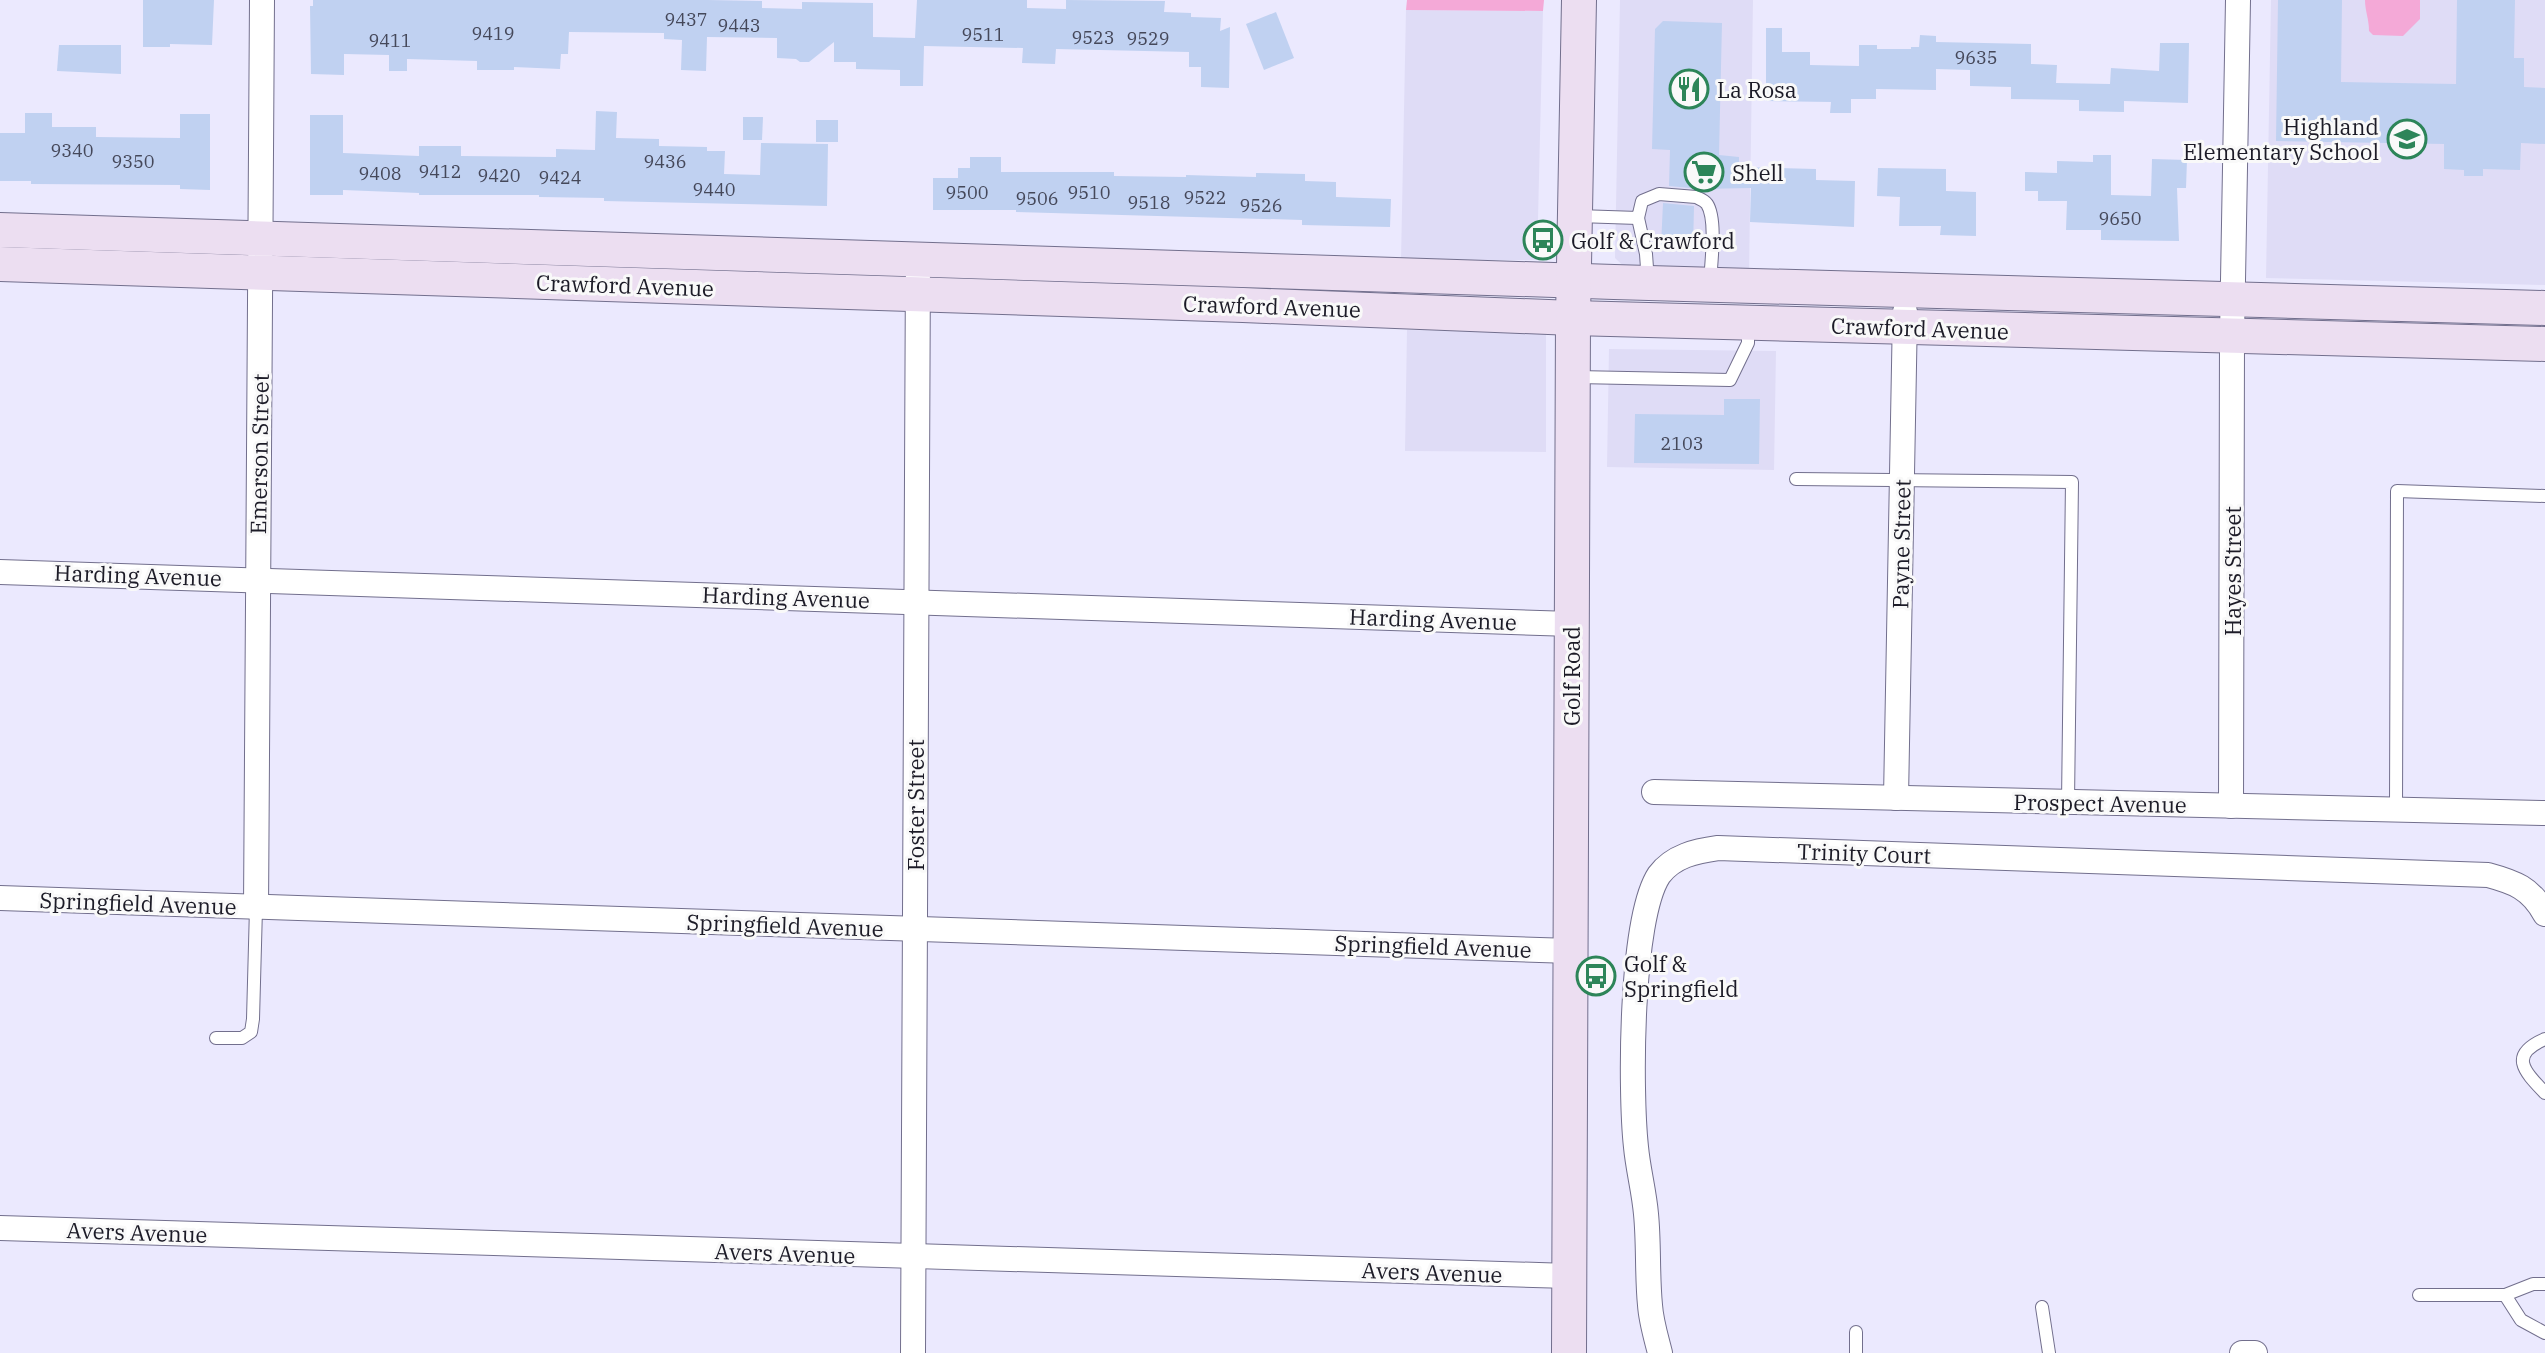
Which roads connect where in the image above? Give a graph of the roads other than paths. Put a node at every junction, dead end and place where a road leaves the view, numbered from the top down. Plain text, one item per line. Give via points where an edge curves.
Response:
1 (262, 0) edge
2 (1579, 0) edge
3 (2238, 0) edge
4 (1575, 216) junction
5 (1638, 218) junction
6 (0, 230) edge
7 (260, 238) junction
8 (918, 258) junction
9 (0, 264) edge
10 (260, 273) junction
11 (1574, 281) junction
12 (1648, 283) junction
13 (1710, 285) junction
14 (1906, 291) junction
15 (917, 295) junction
16 (2233, 300) junction
17 (2545, 308) edge
18 (1573, 318) junction
19 (1747, 323) junction
20 (1905, 327) junction
21 (2232, 336) junction
22 (2545, 344) edge
23 (1573, 377) junction
24 (1796, 479) dead end
25 (1902, 480) junction
26 (2545, 496) edge
27 (0, 572) edge
28 (257, 579) junction
29 (916, 602) junction
30 (1572, 624) junction
31 (1654, 792) dead end
32 (1896, 798) junction
33 (2068, 802) junction
34 (2231, 806) junction
35 (2396, 809) junction
36 (2545, 813) edge
37 (0, 898) edge
38 (256, 908) junction
39 (2545, 914) edge
40 (914, 929) junction
41 (1571, 951) junction
42 (216, 1038) dead end
43 (2545, 1039) edge
44 (2545, 1093) edge
45 (0, 1228) edge
46 (913, 1257) junction
47 (1569, 1276) junction
48 (2545, 1284) edge
49 (2419, 1295) dead end
50 (2505, 1295) junction
51 (2042, 1307) dead end
52 (1856, 1332) dead end
53 (2545, 1333) edge
54 (913, 1353) edge
55 (1569, 1353) edge
56 (1660, 1353) edge
57 (1856, 1353) edge
58 (2049, 1353) edge
59 (2242, 1353) edge
60 (2255, 1353) edge

1 - 7 street, Emerson Street
2 - 4 main road, Golf Road
3 - 16 street
4 - 5 lane
4 - 11 main road, Golf Road
5 - 12 lane
5 - 13 lane via 1642,201 1659,194 1696,197 1708,205
6 - 7 main road, Crawford Avenue
7 - 8 main road, Crawford Avenue
7 - 10 street, Emerson Street
8 - 11 main road, Crawford Avenue
8 - 15 street, Foster Street
9 - 10 main road, Crawford Avenue
10 - 15 main road, Crawford Avenue
10 - 28 street, Emerson Street
11 - 12 main road, Crawford Avenue
11 - 18 main road, Golf Road
12 - 13 main road, Crawford Avenue
13 - 14 main road, Crawford Avenue
14 - 16 main road, Crawford Avenue
14 - 20 street, Payne Street
15 - 18 main road, Crawford Avenue
15 - 29 street, Foster Street
16 - 17 main road, Crawford Avenue
16 - 21 street
18 - 19 main road, Crawford Avenue
18 - 23 main road, Golf Road
19 - 20 main road, Crawford Avenue
19 - 23 lane via 1748,343 1730,380
20 - 21 main road, Crawford Avenue
20 - 25 street, Payne Street
21 - 22 main road, Crawford Avenue
21 - 34 street, Hayes Street
23 - 30 main road, Golf Road
24 - 25 lane
25 - 32 street, Payne Street
25 - 33 lane via 2072,482
26 - 35 lane via 2397,491
27 - 28 street, Harding Avenue
28 - 29 street, Harding Avenue
28 - 38 street, Emerson Street
29 - 30 street, Harding Avenue
29 - 40 street, Foster Street
30 - 41 main road, Golf Road
31 - 32 street, Prospect Avenue
32 - 33 street, Prospect Avenue
33 - 34 street, Prospect Avenue
34 - 35 street, Prospect Avenue
35 - 36 street, Prospect Avenue
37 - 38 street, Springfield Avenue
38 - 40 street, Springfield Avenue
38 - 42 lane via 251,1032 242,1038
39 - 56 street, Trinity Court via 2528,890 2488,875 1718,848 1684,856 1659,876 1645,911 1632,1082 1650,1307
40 - 41 street, Springfield Avenue
40 - 46 street, Foster Street
41 - 47 main road, Golf Road
43 - 44 lane via 2523,1054 2524,1070
45 - 46 street, Avers Avenue
46 - 47 street, Avers Avenue
46 - 54 street, Foster Street
47 - 55 main road, Golf Road
48 - 50 lane
49 - 50 lane
50 - 53 lane via 2521,1320
51 - 58 lane
52 - 57 lane
59 - 60 street

